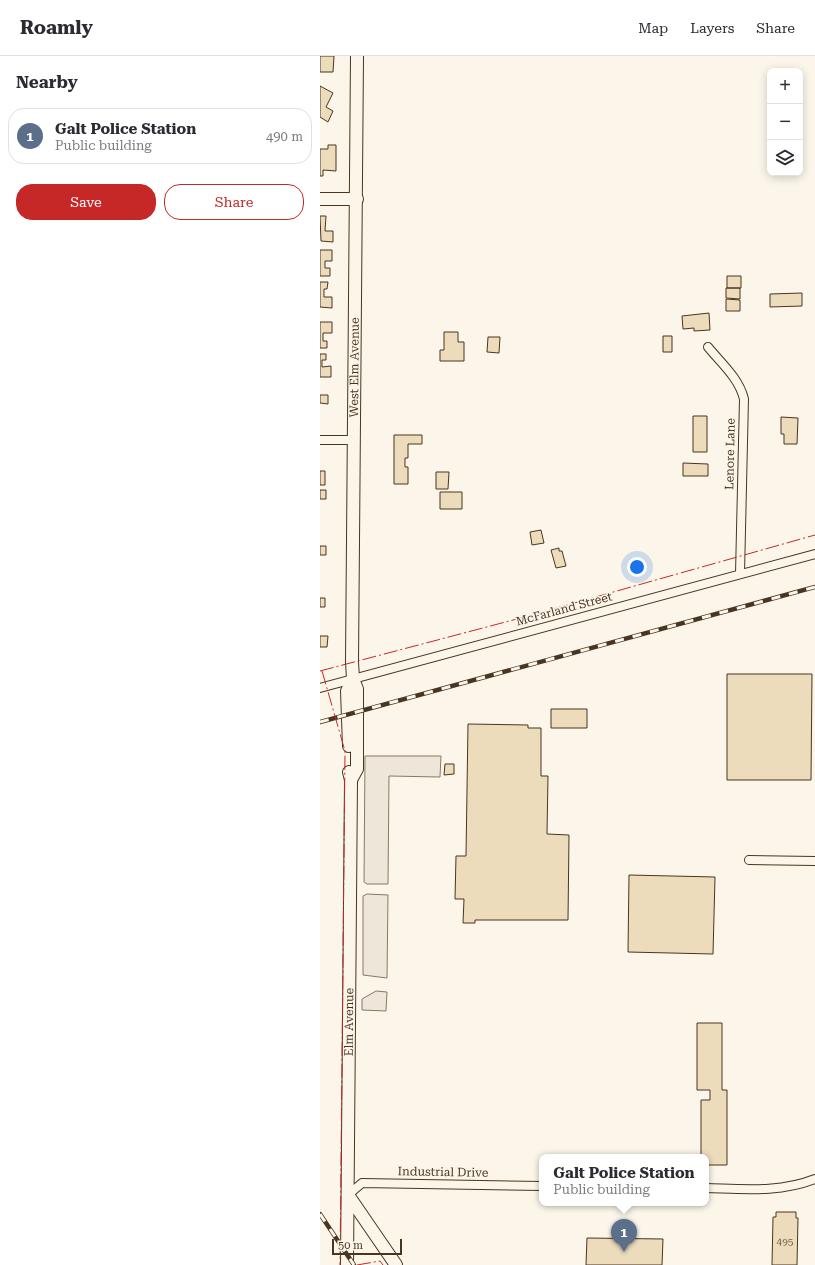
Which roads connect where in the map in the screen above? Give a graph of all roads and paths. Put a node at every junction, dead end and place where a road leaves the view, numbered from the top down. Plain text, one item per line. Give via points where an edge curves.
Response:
1 (357, 56) edge
2 (320, 199) edge
3 (357, 199) junction
4 (708, 347) dead end
5 (320, 440) edge
6 (354, 440) junction
7 (815, 554) edge
8 (740, 574) junction
9 (353, 679) junction
10 (320, 688) edge
11 (353, 713) joint
12 (749, 860) dead end
13 (815, 860) edge
14 (815, 1179) edge
15 (539, 1186) edge
16 (709, 1188) edge
17 (348, 1195) junction
18 (347, 1265) edge
19 (396, 1265) edge

1 - 3 street, West Elm Avenue
2 - 3 street
3 - 6 street, West Elm Avenue
4 - 8 street, Lenore Lane via 737,382 744,399
5 - 6 street
6 - 9 street, West Elm Avenue
7 - 8 street, McFarland Street
8 - 9 street, McFarland Street
9 - 10 street, McFarland Street
9 - 11 street, West Elm Avenue via 347,691
11 - 17 street, Elm Avenue via 349,769 351,780
12 - 13 street
14 - 16 street via 773,1189
15 - 17 street, Industrial Drive via 362,1183
17 - 18 street, Elm Avenue
17 - 19 street

